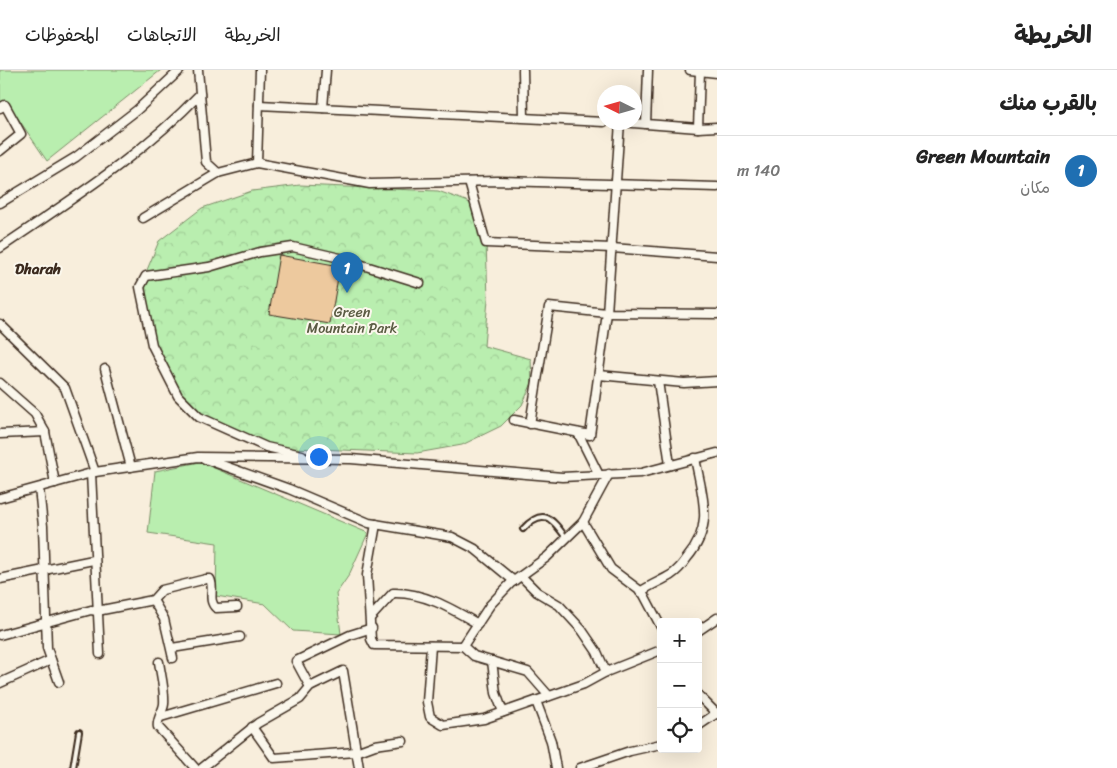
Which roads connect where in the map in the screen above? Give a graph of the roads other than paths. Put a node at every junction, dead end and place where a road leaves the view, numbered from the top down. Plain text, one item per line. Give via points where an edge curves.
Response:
1 (180, 70) edge
2 (198, 70) edge
3 (260, 70) edge
4 (326, 70) edge
5 (523, 70) edge
6 (648, 70) edge
7 (690, 70) edge
8 (700, 71) edge
9 (717, 73) edge
10 (200, 94) junction
11 (259, 106) junction
12 (0, 108) edge
13 (323, 108) junction
14 (524, 117) junction
15 (597, 122) edge
16 (646, 124) junction
17 (717, 127) edge
18 (698, 128) junction
19 (0, 151) edge
20 (257, 163) junction
21 (218, 174) junction
22 (469, 182) junction
23 (615, 183) junction
24 (717, 187) edge
25 (0, 203) edge
26 (143, 218) dead end
27 (0, 248) edge
28 (612, 248) junction
29 (717, 256) edge
30 (420, 283) dead end
31 (607, 313) junction
32 (717, 314) edge
33 (0, 324) edge
34 (105, 369) dead end
35 (598, 375) junction
36 (658, 381) junction
37 (717, 381) edge
38 (0, 382) edge
39 (514, 420) dead end
40 (530, 424) junction
41 (45, 432) junction
42 (578, 433) junction
43 (0, 434) edge
44 (717, 453) edge
45 (198, 457) junction
46 (319, 458) junction
47 (695, 458) junction
48 (670, 465) junction
49 (131, 466) junction
50 (93, 473) junction
51 (609, 474) junction
52 (599, 475) junction
53 (55, 483) junction
54 (39, 488) junction
55 (0, 494) edge
56 (0, 498) edge
57 (583, 522) junction
58 (376, 524) junction
59 (523, 529) dead end
60 (566, 538) junction
61 (93, 560) junction
62 (45, 570) junction
63 (521, 576) junction
64 (0, 579) edge
65 (514, 581) junction
66 (640, 592) junction
67 (153, 600) junction
68 (238, 607) dead end
69 (97, 611) junction
70 (371, 617) junction
71 (717, 618) edge
72 (657, 620) edge
73 (45, 624) junction
74 (478, 624) junction
75 (372, 628) junction
76 (702, 628) edge
77 (0, 635) edge
78 (240, 637) dead end
79 (431, 646) junction
80 (463, 646) junction
81 (172, 648) junction
82 (657, 652) edge
83 (100, 654) dead end
84 (173, 658) dead end
85 (51, 660) junction
86 (492, 661) junction
87 (158, 662) dead end
88 (606, 672) junction
89 (0, 681) edge
90 (59, 682) dead end
91 (276, 682) dead end
92 (310, 687) junction
93 (550, 696) junction
94 (702, 700) edge
95 (536, 701) junction
96 (503, 712) junction
97 (717, 714) edge
98 (160, 717) junction
99 (702, 723) edge
100 (252, 727) junction
101 (79, 732) dead end
102 (403, 741) dead end
103 (657, 745) edge
104 (356, 752) junction
105 (73, 768) edge
106 (195, 768) edge
107 (202, 768) edge
108 (359, 768) edge
109 (556, 768) edge
110 (580, 768) edge

1 - 25 street via 137,110 76,157
2 - 10 street
3 - 11 street
4 - 13 street
5 - 14 street
6 - 16 street
7 - 8 street
8 - 9 street
8 - 18 street
10 - 21 street via 206,162
10 - 27 street via 172,124 112,172
11 - 13 street
11 - 20 street
12 - 19 street via 5,105 21,134
13 - 14 street
14 - 15 street
16 - 18 street
16 - 23 street via 620,122
17 - 18 street
20 - 21 street
20 - 22 street via 370,184
21 - 26 street
22 - 23 street
22 - 28 street via 486,243
23 - 24 street
23 - 28 street
28 - 29 street
28 - 31 street
30 - 46 street via 292,247 260,252 208,267 146,276 140,287 152,345 178,396 199,418 266,447
31 - 32 street
31 - 35 street
31 - 40 street via 549,307
33 - 50 street via 65,388
34 - 49 street
35 - 36 street
35 - 42 street via 590,435
36 - 37 street
36 - 48 street
38 - 41 street via 35,414
39 - 40 street
40 - 42 street
41 - 43 street
41 - 53 street
42 - 52 street
44 - 47 street
45 - 46 street
45 - 49 street
45 - 58 street
46 - 52 street via 562,477
47 - 48 street
47 - 66 street via 706,517 701,538 672,574
48 - 51 street via 641,473
49 - 50 street
50 - 53 street
50 - 61 street
51 - 52 street
51 - 57 street
53 - 54 street
54 - 56 street
54 - 62 street
55 - 56 street
57 - 60 street
57 - 66 street via 612,568
58 - 65 street via 452,537 475,549
58 - 70 street via 367,575
59 - 60 lane via 534,518 546,517 556,523
60 - 63 street
61 - 62 street
61 - 69 street
62 - 64 street
62 - 73 street
63 - 65 street
63 - 88 street via 537,592 559,605 582,630
65 - 74 street via 490,605
66 - 72 street
67 - 68 street via 162,590 210,579 212,604 216,608
67 - 69 street
67 - 81 street via 164,618
69 - 73 street
69 - 83 street
70 - 74 street via 393,593 402,593 441,603
70 - 75 street
71 - 76 street
73 - 77 street
73 - 85 street
74 - 80 street
75 - 79 street via 374,645
75 - 92 street via 350,634 296,661
78 - 81 street
79 - 80 street
79 - 96 street via 427,702 430,717 443,725
80 - 86 street via 474,656
81 - 84 street
82 - 88 street
85 - 89 street
85 - 90 street
86 - 93 street via 528,672
86 - 96 street via 496,693
87 - 98 street via 164,705
88 - 93 street
91 - 98 street
92 - 100 street via 300,698
92 - 104 street via 343,671
93 - 95 street
94 - 97 street
95 - 96 street
95 - 109 street
97 - 99 street
98 - 106 street via 158,727
100 - 104 street via 274,758
100 - 107 street
101 - 105 lane
102 - 104 street via 375,744
103 - 110 street
104 - 108 street

